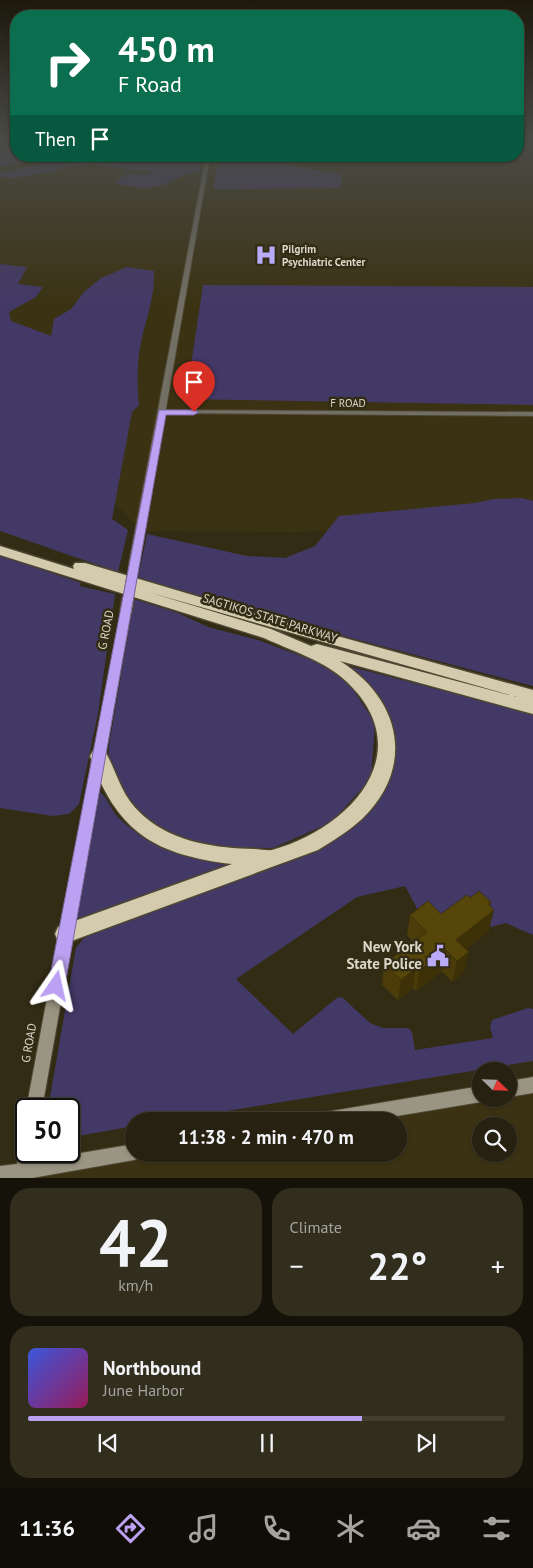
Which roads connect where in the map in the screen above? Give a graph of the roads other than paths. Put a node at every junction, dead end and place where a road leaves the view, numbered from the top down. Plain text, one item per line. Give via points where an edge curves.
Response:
1 (201, 196) edge
2 (162, 412) junction
3 (533, 414) edge
4 (0, 539) edge
5 (0, 550) edge
6 (265, 633) junction
7 (533, 696) edge
8 (533, 708) edge
9 (99, 756) junction
10 (275, 857) junction
11 (66, 934) junction
12 (533, 1085) edge
13 (518, 1088) edge
14 (472, 1096) edge
15 (36, 1098) edge
16 (374, 1112) edge
17 (125, 1154) edge
18 (24, 1174) edge
19 (0, 1175) edge

1 - 2 street, G ROAD
2 - 3 street, F ROAD
2 - 9 street, G ROAD, bridge
4 - 7 highway, SAGTIKOS STATE PARKWAY via 245,616
5 - 6 highway, SAGTIKOS STATE PARKWAY
6 - 8 highway, SAGTIKOS STATE PARKWAY
6 - 10 highway via 352,676 375,704 387,744 387,758 380,781 355,816 328,836
9 - 10 highway via 110,790 125,812 150,832 177,846 210,855
9 - 11 street, G ROAD
10 - 11 highway
11 - 15 main road, G ROAD
12 - 13 main road
14 - 16 main road
17 - 18 main road
18 - 19 main road

